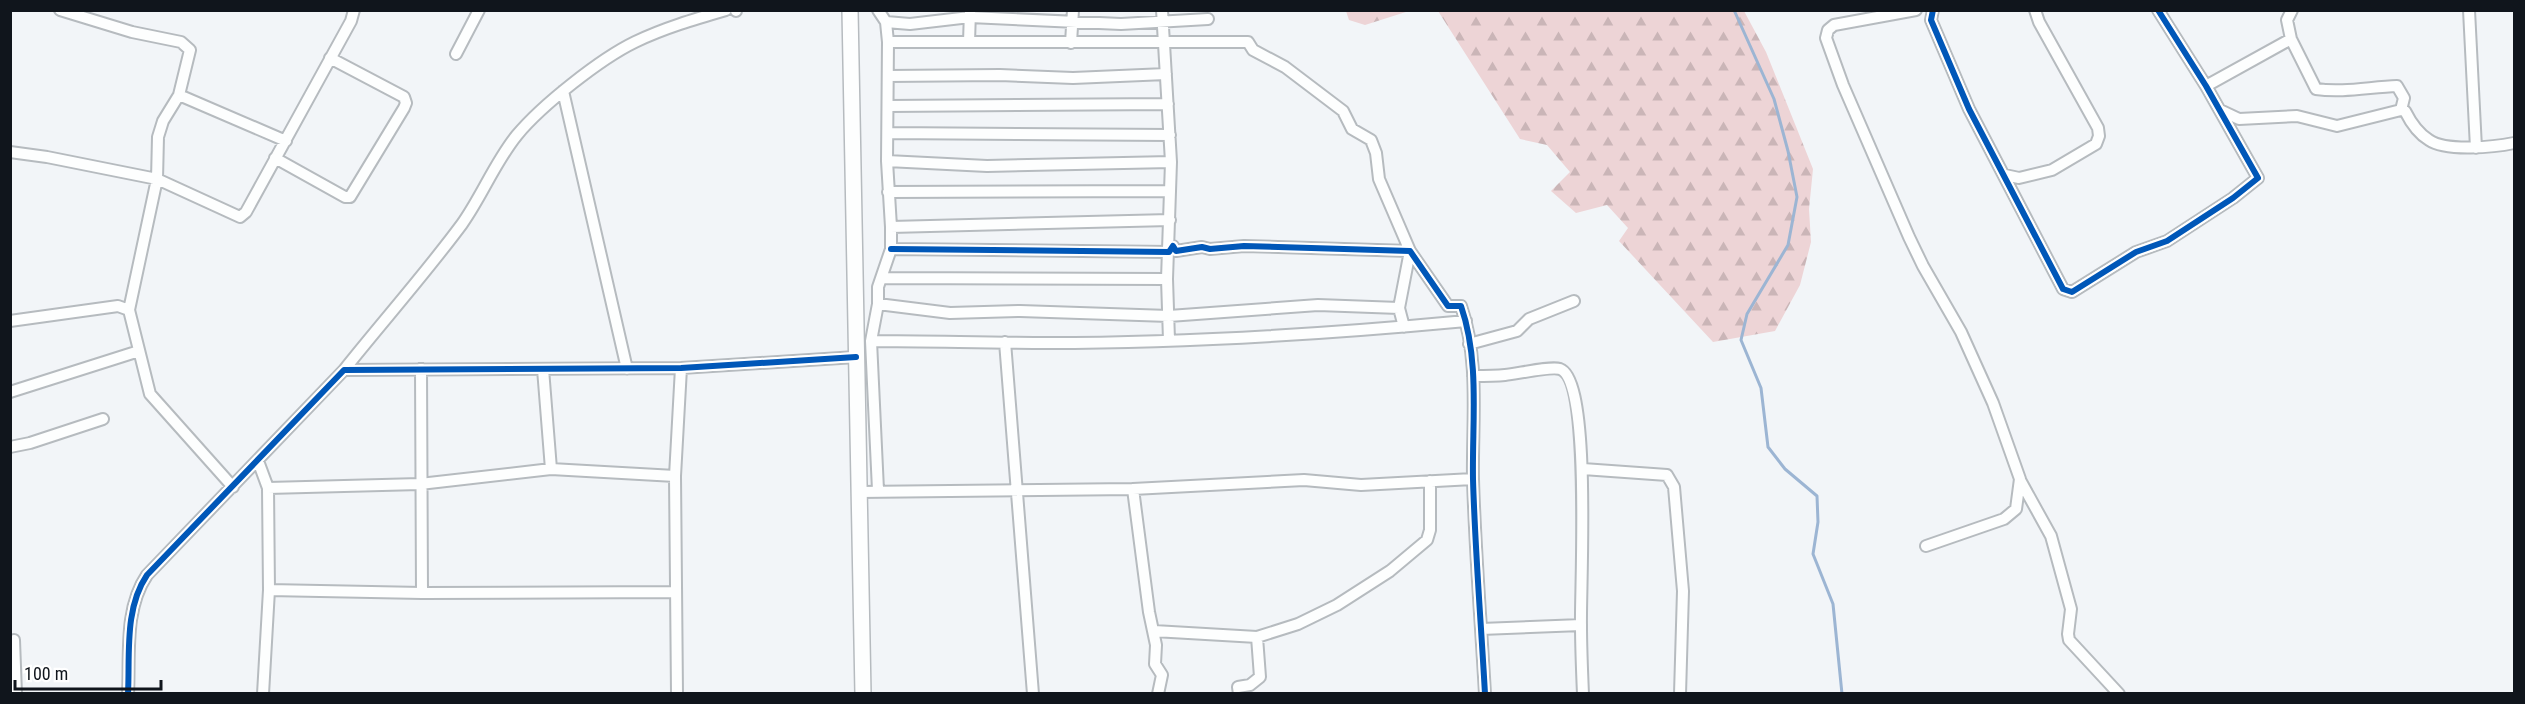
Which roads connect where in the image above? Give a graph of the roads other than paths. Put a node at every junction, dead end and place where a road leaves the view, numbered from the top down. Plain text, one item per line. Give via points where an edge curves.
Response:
1 (354, 10) edge
2 (479, 10) edge
3 (728, 10) edge
4 (850, 10) edge
5 (878, 10) edge
6 (1073, 10) edge
7 (1916, 10) edge
8 (1933, 10) edge
9 (2035, 10) edge
10 (2158, 10) edge
11 (2292, 10) edge
12 (2469, 10) edge
13 (66, 11) edge
14 (736, 11) edge
15 (970, 14) edge
16 (1163, 15) edge
17 (1208, 19) dead end
18 (886, 22) junction
19 (1072, 22) junction
20 (2291, 39) junction
21 (888, 42) junction
22 (969, 42) junction
23 (1164, 42) junction
24 (1071, 43) junction
25 (456, 54) dead end
26 (330, 58) junction
27 (1166, 74) junction
28 (888, 76) junction
29 (2206, 86) junction
30 (564, 91) junction
31 (179, 95) junction
32 (1168, 104) junction
33 (888, 106) junction
34 (2217, 108) junction
35 (2401, 110) junction
36 (888, 133) junction
37 (1170, 135) junction
38 (286, 141) junction
39 (2514, 143) edge
40 (2476, 148) junction
41 (10, 152) edge
42 (275, 158) junction
43 (887, 161) junction
44 (1171, 162) junction
45 (2005, 175) junction
46 (2019, 178) junction
47 (157, 179) junction
48 (2012, 191) junction
49 (888, 192) junction
50 (1170, 192) junction
51 (1170, 220) junction
52 (891, 227) junction
53 (891, 249) junction
54 (1410, 251) junction
55 (1169, 252) junction
56 (882, 278) junction
57 (1167, 279) junction
58 (1574, 301) dead end
59 (878, 304) junction
60 (1399, 308) junction
61 (129, 310) junction
62 (1169, 316) junction
63 (10, 321) edge
64 (1466, 321) junction
65 (1404, 327) junction
66 (1169, 340) junction
67 (871, 341) junction
68 (1005, 342) junction
69 (1469, 344) junction
70 (139, 351) junction
71 (856, 357) junction
72 (681, 368) junction
73 (421, 369) junction
74 (543, 369) junction
75 (627, 369) junction
76 (344, 370) junction
77 (1473, 376) junction
78 (10, 392) edge
79 (103, 419) dead end
80 (10, 447) edge
81 (258, 461) junction
82 (550, 469) junction
83 (1583, 470) junction
84 (675, 476) junction
85 (1473, 479) junction
86 (2020, 479) junction
87 (1430, 481) junction
88 (420, 484) junction
89 (233, 487) junction
90 (268, 488) junction
91 (1133, 489) junction
92 (878, 490) junction
93 (859, 492) junction
94 (1017, 492) junction
95 (1926, 546) dead end
96 (268, 590) junction
97 (675, 592) junction
98 (422, 593) junction
99 (1581, 625) junction
100 (1481, 629) junction
101 (1154, 631) junction
102 (1257, 637) junction
103 (14, 640) dead end
104 (16, 693) edge
105 (128, 693) edge
106 (263, 693) edge
107 (677, 693) edge
108 (863, 693) edge
109 (1033, 693) edge
110 (1158, 693) edge
111 (1239, 693) edge
112 (1485, 693) edge
113 (1583, 693) edge
114 (1680, 693) edge
115 (2119, 693) edge

1 - 26 street
2 - 25 street
3 - 14 street
3 - 30 street via 633,43
4 - 71 main road
5 - 18 street
6 - 19 street
7 - 86 street via 1834,25 1826,38 1909,237 1961,332 1993,403
8 - 45 street via 1931,20 1956,83
9 - 46 street via 2099,136 2096,144 2052,170
10 - 29 street
11 - 20 street via 2287,20
12 - 40 street
13 - 31 street via 187,45 190,50
15 - 18 street via 910,24
15 - 19 street
15 - 22 street
16 - 17 street
16 - 19 street via 1121,24
16 - 23 street
18 - 21 street
19 - 24 street
20 - 29 street
20 - 35 street via 2316,89 2333,92 2397,86 2404,98
21 - 22 street
21 - 28 street
22 - 24 street
23 - 24 street
23 - 27 street
23 - 54 street via 1248,42 1253,50 1285,67 1343,111 1352,129 1371,140 1379,179
26 - 38 street
26 - 42 street via 404,97 404,108 350,197
27 - 28 street via 1073,78
27 - 32 street
28 - 33 street
29 - 34 street
30 - 75 street
30 - 76 street via 518,135 462,223
31 - 38 street
31 - 47 street via 158,137
32 - 33 street
32 - 37 street
33 - 36 street
34 - 35 street via 2239,119 2297,116 2337,126
34 - 48 street via 2258,178 2167,241 2136,252 2079,290 2063,289
35 - 40 street via 2434,143
36 - 37 street
36 - 43 street
37 - 44 street
38 - 42 street
39 - 40 street
41 - 47 street
42 - 47 street via 240,217
43 - 44 street via 987,165
43 - 49 street
44 - 50 street
45 - 46 street
45 - 48 street
46 - 48 street
47 - 61 street
49 - 50 street
49 - 52 street
50 - 51 street
51 - 52 street
51 - 55 street
52 - 53 street
53 - 55 street
53 - 56 street
54 - 55 street via 1244,246 1202,247 1182,252 1173,246
54 - 60 street
54 - 64 street via 1448,306 1461,306
55 - 57 street
56 - 57 street
56 - 59 street
57 - 62 street
58 - 69 street via 1529,319 1517,331
59 - 62 street via 950,313
59 - 67 street
60 - 62 street via 1318,305
60 - 65 street
61 - 63 street via 118,306
61 - 70 street
62 - 66 street
64 - 65 street
64 - 69 street
65 - 66 street
66 - 68 street
67 - 68 street
67 - 92 street
68 - 94 street
69 - 77 street
70 - 78 street
70 - 89 street via 150,394
71 - 72 street
71 - 93 main road
72 - 75 street
72 - 84 street
73 - 74 street
73 - 76 street
73 - 88 street
74 - 75 street
74 - 82 street
76 - 81 street
77 - 83 street via 1550,368 1569,376
77 - 85 street
79 - 80 street
81 - 89 street
81 - 90 street
82 - 84 street
82 - 88 street
83 - 99 street
83 - 114 street via 1666,475 1671,479 1683,591
84 - 97 street
85 - 87 street
85 - 100 street
86 - 95 street via 2016,509 2004,519
86 - 115 street via 2051,536 2071,609 2069,640
87 - 91 street via 1352,484 1304,480
87 - 102 street via 1430,530 1427,540 1414,553 1337,604 1298,624
88 - 90 street
88 - 98 street
89 - 105 street via 138,589 131,617
90 - 96 street
91 - 94 street
91 - 101 street
92 - 93 street
92 - 94 street
93 - 108 main road
94 - 109 street
96 - 98 street
96 - 106 street
97 - 98 street
97 - 107 street
99 - 100 street
99 - 113 street
100 - 112 street
101 - 102 street
101 - 110 street via 1155,664 1161,675
102 - 111 street via 1260,677 1250,686 1238,687
103 - 104 street

